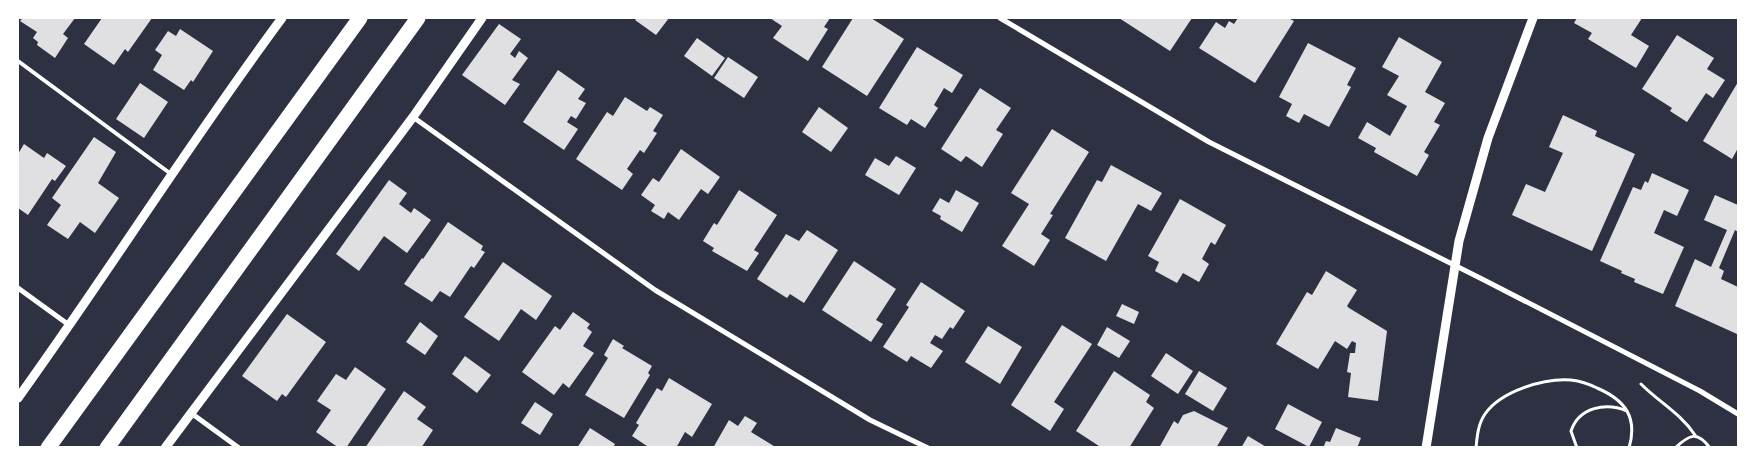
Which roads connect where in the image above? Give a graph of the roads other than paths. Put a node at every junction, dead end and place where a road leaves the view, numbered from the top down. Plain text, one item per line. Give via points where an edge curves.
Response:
1 (360, 18) edge
2 (418, 18) edge
3 (482, 18) edge
4 (1000, 18) edge
5 (1533, 18) edge
6 (277, 19) edge
7 (18, 61) edge
8 (413, 117) junction
9 (171, 174) junction
10 (1455, 265) junction
11 (18, 288) edge
12 (70, 326) junction
13 (18, 398) edge
14 (190, 413) junction
15 (1738, 414) edge
16 (48, 448) edge
17 (107, 448) edge
18 (165, 448) edge
19 (240, 448) edge
20 (928, 448) edge
21 (1426, 448) edge

1 - 16 highway
2 - 17 highway
3 - 8 street
4 - 10 street via 1209,142
5 - 10 street via 1488,138
6 - 9 street
7 - 9 lane
8 - 14 street
8 - 20 street via 655,290 870,420
9 - 12 street
10 - 15 street via 1700,391
10 - 21 street
11 - 12 street
12 - 13 street
14 - 18 street
14 - 19 street

